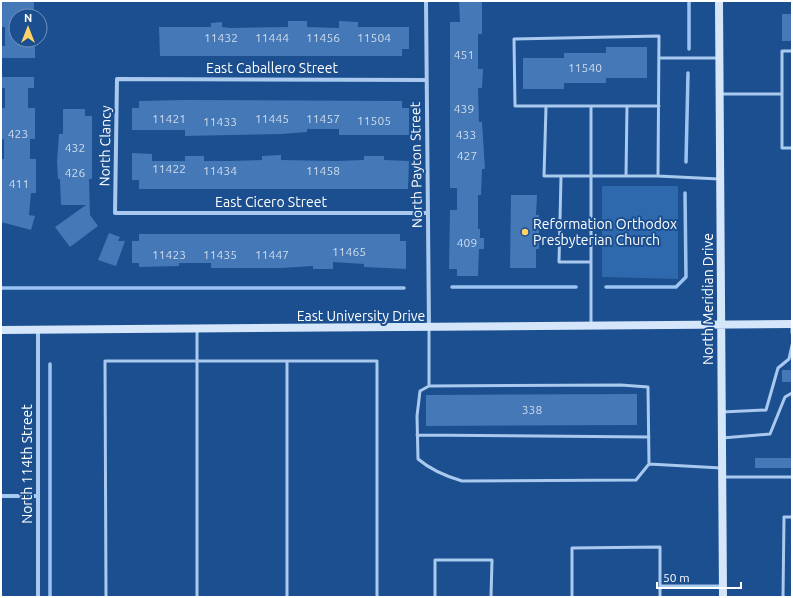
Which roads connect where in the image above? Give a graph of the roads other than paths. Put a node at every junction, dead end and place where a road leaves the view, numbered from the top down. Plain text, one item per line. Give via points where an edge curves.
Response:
1 (426, 1) edge
2 (719, 1) edge
3 (792, 51) edge
4 (659, 58) junction
5 (720, 58) junction
6 (117, 79) joint
7 (426, 80) junction
8 (720, 94) junction
9 (782, 94) junction
10 (591, 106) junction
11 (627, 106) junction
12 (658, 106) junction
13 (546, 107) junction
14 (792, 148) edge
15 (626, 176) junction
16 (658, 176) junction
17 (561, 177) junction
18 (590, 177) junction
19 (720, 180) junction
20 (115, 213) joint
21 (428, 213) junction
22 (590, 262) junction
23 (792, 324) edge
24 (721, 325) junction
25 (591, 326) junction
26 (429, 328) junction
27 (1, 330) edge
28 (38, 330) junction
29 (197, 330) junction
30 (792, 333) edge
31 (792, 345) edge
32 (196, 360) junction
33 (287, 361) junction
34 (429, 386) junction
35 (792, 393) edge
36 (722, 412) junction
37 (418, 436) junction
38 (649, 437) junction
39 (722, 438) junction
40 (649, 464) junction
41 (723, 468) junction
42 (723, 477) junction
43 (792, 477) edge
44 (1, 496) edge
45 (38, 496) junction
46 (792, 517) edge
47 (660, 586) junction
48 (723, 586) junction
49 (38, 597) edge
50 (106, 597) edge
51 (197, 597) edge
52 (286, 597) edge
53 (377, 597) edge
54 (435, 597) edge
55 (491, 597) edge
56 (572, 597) edge
57 (660, 597) edge
58 (723, 597) edge
59 (783, 597) edge

1 - 7 street, North Payton Street
2 - 5 main road, North Meridian Drive
3 - 9 lane via 782,51
4 - 5 lane
4 - 12 lane
4 - 13 lane via 659,36 514,39 515,106
5 - 8 main road, North Meridian Drive
6 - 7 street, East Caballero Street
6 - 20 street, North Clancy
7 - 21 street, North Payton Street
8 - 9 lane
8 - 19 main road, North Meridian Drive
9 - 14 lane via 782,148
10 - 11 lane
10 - 13 lane
10 - 18 lane
11 - 12 lane
11 - 15 lane
12 - 16 lane
13 - 17 lane via 544,176
15 - 16 lane
15 - 18 lane
16 - 19 lane
17 - 18 lane
17 - 22 lane via 559,262
18 - 22 lane
19 - 24 main road, North Meridian Drive
20 - 21 street, East Cicero Street
21 - 26 street, North Payton Street
22 - 25 lane
23 - 24 main road, East University Drive
23 - 30 lane
24 - 25 main road, East University Drive
24 - 36 main road, North Meridian Drive
25 - 26 main road, East University Drive
26 - 29 main road, East University Drive
26 - 34 lane
27 - 28 main road, East University Drive
28 - 29 main road, East University Drive
28 - 45 street, North 114th Street
29 - 32 lane
31 - 36 lane via 789,359 778,368 766,410
32 - 33 lane
32 - 50 lane via 105,361
32 - 51 lane
33 - 52 lane
33 - 53 lane via 377,361
34 - 37 lane via 420,390
34 - 38 lane via 648,387
35 - 39 lane via 785,397 770,434
36 - 39 main road, North Meridian Drive
37 - 38 lane
37 - 40 lane via 418,459 428,467 462,481 636,480
38 - 40 lane
39 - 41 main road, North Meridian Drive
40 - 41 lane
41 - 42 main road, North Meridian Drive
42 - 43 lane
42 - 48 main road, North Meridian Drive
44 - 45 street
45 - 49 street, North 114th Street
46 - 59 lane via 784,517
47 - 48 lane
47 - 56 lane via 660,547 572,548
47 - 57 lane
48 - 58 main road, North Meridian Drive
54 - 55 lane via 435,560 492,560

